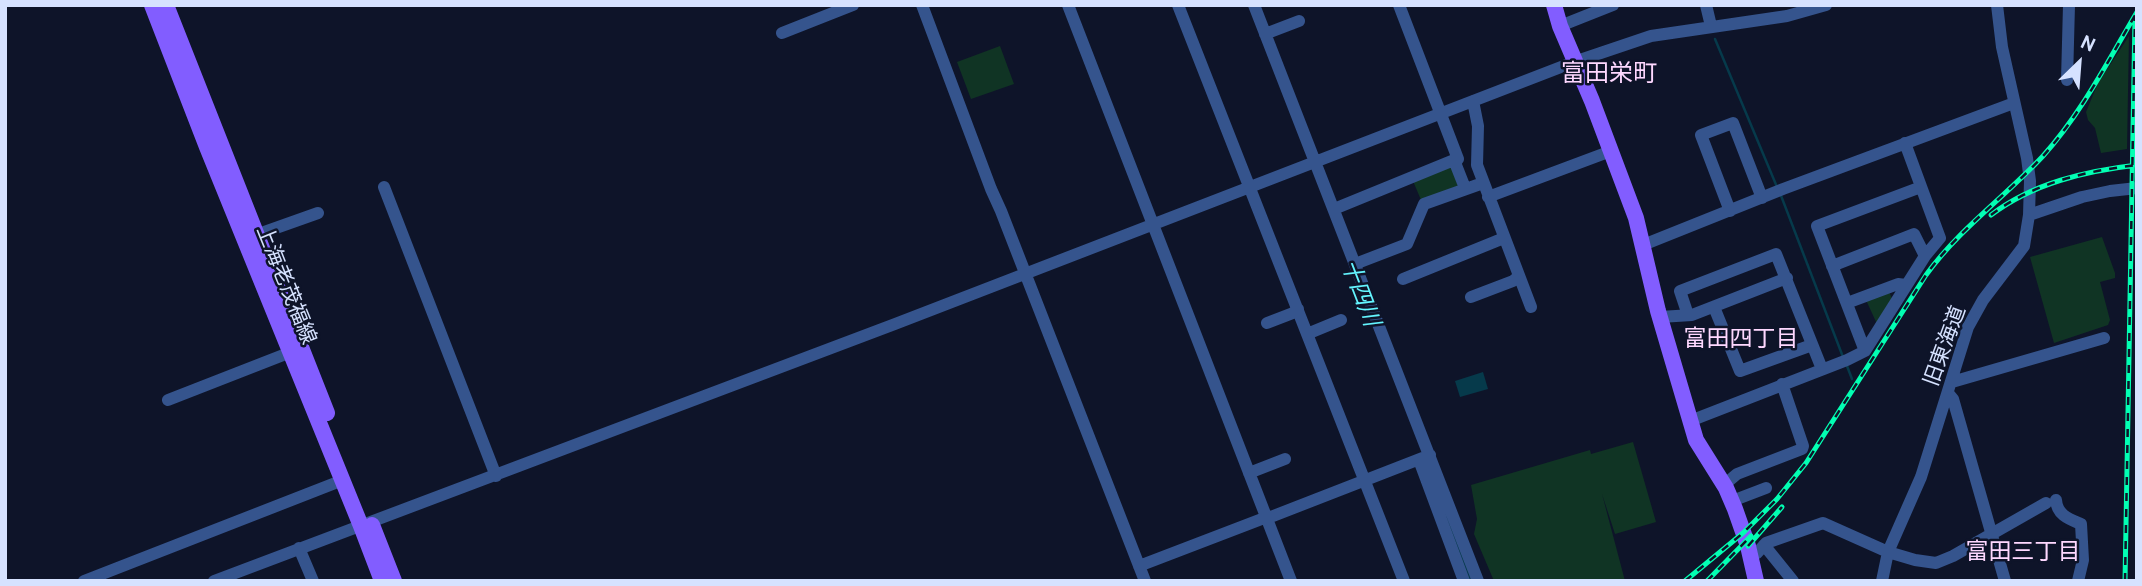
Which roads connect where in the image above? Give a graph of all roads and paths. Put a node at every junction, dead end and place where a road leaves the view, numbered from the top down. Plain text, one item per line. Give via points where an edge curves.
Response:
1 (152, 5) edge
2 (166, 5) edge
3 (853, 5) edge
4 (922, 5) edge
5 (1068, 5) edge
6 (1178, 5) edge
7 (1254, 5) edge
8 (1399, 5) edge
9 (1554, 5) edge
10 (1613, 5) edge
11 (1706, 5) edge
12 (1826, 5) edge
13 (1997, 5) edge
14 (2069, 5) edge
15 (1785, 10) edge
16 (1299, 21) dead end
17 (1560, 26) junction
18 (1711, 26) junction
19 (782, 33) dead end
20 (1265, 34) junction
21 (1574, 62) junction
22 (2067, 80) dead end
23 (1474, 101) junction
24 (2014, 103) junction
25 (1441, 114) junction
26 (1905, 144) junction
27 (1611, 150) junction
28 (1454, 160) junction
29 (1310, 164) junction
30 (1483, 183) junction
31 (384, 187) dead end
32 (1921, 187) junction
33 (1250, 188) junction
34 (1465, 188) junction
35 (2137, 188) edge
36 (1488, 197) junction
37 (1762, 198) junction
38 (1334, 209) junction
39 (1730, 211) junction
40 (318, 213) dead end
41 (2029, 215) junction
42 (1153, 225) junction
43 (256, 235) junction
44 (1504, 238) junction
45 (1643, 245) junction
46 (1925, 257) junction
47 (1355, 264) junction
48 (1832, 266) junction
49 (1024, 274) junction
50 (1519, 276) junction
51 (1787, 278) junction
52 (1402, 279) dead end
53 (1906, 285) junction
54 (1471, 297) dead end
55 (1847, 303) junction
56 (1531, 307) dead end
57 (1714, 307) junction
58 (1298, 309) junction
59 (1688, 315) junction
60 (1660, 317) junction
61 (1341, 320) dead end
62 (1267, 323) dead end
63 (1307, 334) junction
64 (2104, 338) dead end
65 (1812, 345) junction
66 (1865, 351) junction
67 (290, 352) junction
68 (1822, 369) junction
69 (1782, 384) junction
70 (1950, 388) junction
71 (168, 400) dead end
72 (1690, 421) junction
73 (1424, 458) junction
74 (1285, 459) dead end
75 (1250, 473) junction
76 (496, 476) junction
77 (342, 480) junction
78 (1364, 480) junction
79 (1724, 485) junction
80 (1766, 488) dead end
81 (1732, 502) junction
82 (1267, 518) junction
83 (366, 524) junction
84 (1991, 535) junction
85 (1764, 545) junction
86 (299, 548) junction
87 (1888, 552) junction
88 (1750, 557) junction
89 (1139, 566) junction
90 (236, 577) edge
91 (85, 581) edge
92 (214, 581) edge
93 (313, 581) edge
94 (382, 581) edge
95 (394, 581) edge
96 (1144, 581) edge
97 (1291, 581) edge
98 (1404, 581) edge
99 (1464, 581) edge
100 (1478, 581) edge
101 (1756, 581) edge
102 (1793, 581) edge
103 (1882, 581) edge
104 (2005, 581) edge
105 (2078, 581) edge

1 - 67 main road, 上海老茂福線
2 - 43 main road, 上海老茂福線
3 - 19 street
4 - 49 street
5 - 42 street
6 - 33 street
7 - 20 street
8 - 25 street
9 - 17 main road
10 - 17 street
11 - 18 street
12 - 15 street
13 - 24 street, 旧東海道
14 - 22 street
15 - 18 street
16 - 20 street
17 - 21 main road
18 - 21 street via 1637,40
20 - 29 street
21 - 23 street
21 - 27 main road
23 - 25 street
23 - 30 street via 1477,165
24 - 26 street
24 - 41 street, 旧東海道 via 2030,181
25 - 28 street via 1458,159
25 - 29 street
26 - 32 street
26 - 37 street
27 - 36 street
27 - 45 main road
28 - 34 street
28 - 38 street
29 - 33 street
29 - 38 street
30 - 34 street
30 - 36 street
31 - 76 street
32 - 46 street via 1940,237
32 - 48 street via 1817,226
33 - 42 street
33 - 58 street
34 - 47 street via 1424,204 1407,244
35 - 41 street via 2082,198
36 - 44 street
37 - 39 street
37 - 39 street via 1732,123 1701,135
38 - 47 street
39 - 45 street
40 - 43 street
41 - 70 street, 旧東海道 via 2024,246 1974,313
42 - 49 street
42 - 75 street
43 - 83 main road, 上海老茂福線
44 - 50 street
44 - 52 street
45 - 60 main road
46 - 48 street via 1914,234
46 - 53 street
47 - 73 street
48 - 55 street
49 - 76 street
49 - 89 street
50 - 54 street
50 - 56 street
51 - 57 street
51 - 59 street via 1776,254 1680,291
51 - 65 street
53 - 55 street
53 - 66 street
55 - 66 street
57 - 59 street
57 - 65 street via 1740,371
58 - 62 street
58 - 63 street
59 - 60 street
60 - 72 main road
61 - 63 street
63 - 78 street
64 - 70 street
65 - 68 street
66 - 68 street
67 - 71 street
67 - 77 main road, 上海老茂福線
68 - 69 street
69 - 72 street
69 - 79 street via 1802,449 1737,474
70 - 84 street
70 - 87 street, 旧東海道 via 1921,477
72 - 79 main road
73 - 78 street
73 - 99 street
73 - 100 street
74 - 75 street
75 - 82 street
76 - 83 street
77 - 83 main road, 上海老茂福線
77 - 91 street
78 - 82 street
78 - 98 street
79 - 81 main road
80 - 81 street
81 - 88 main road
82 - 89 street
82 - 97 street
83 - 86 street
83 - 94 main road, 上海老茂福線
83 - 95 main road, 上海老茂福線
84 - 87 street via 1936,563
84 - 104 street
84 - 105 street via 2051,502 2065,518 2081,523 2083,560
85 - 87 street via 1823,523
85 - 88 street
85 - 102 street
86 - 90 street
86 - 93 street
87 - 103 street, 旧東海道
88 - 101 main road
89 - 96 street
90 - 92 street

